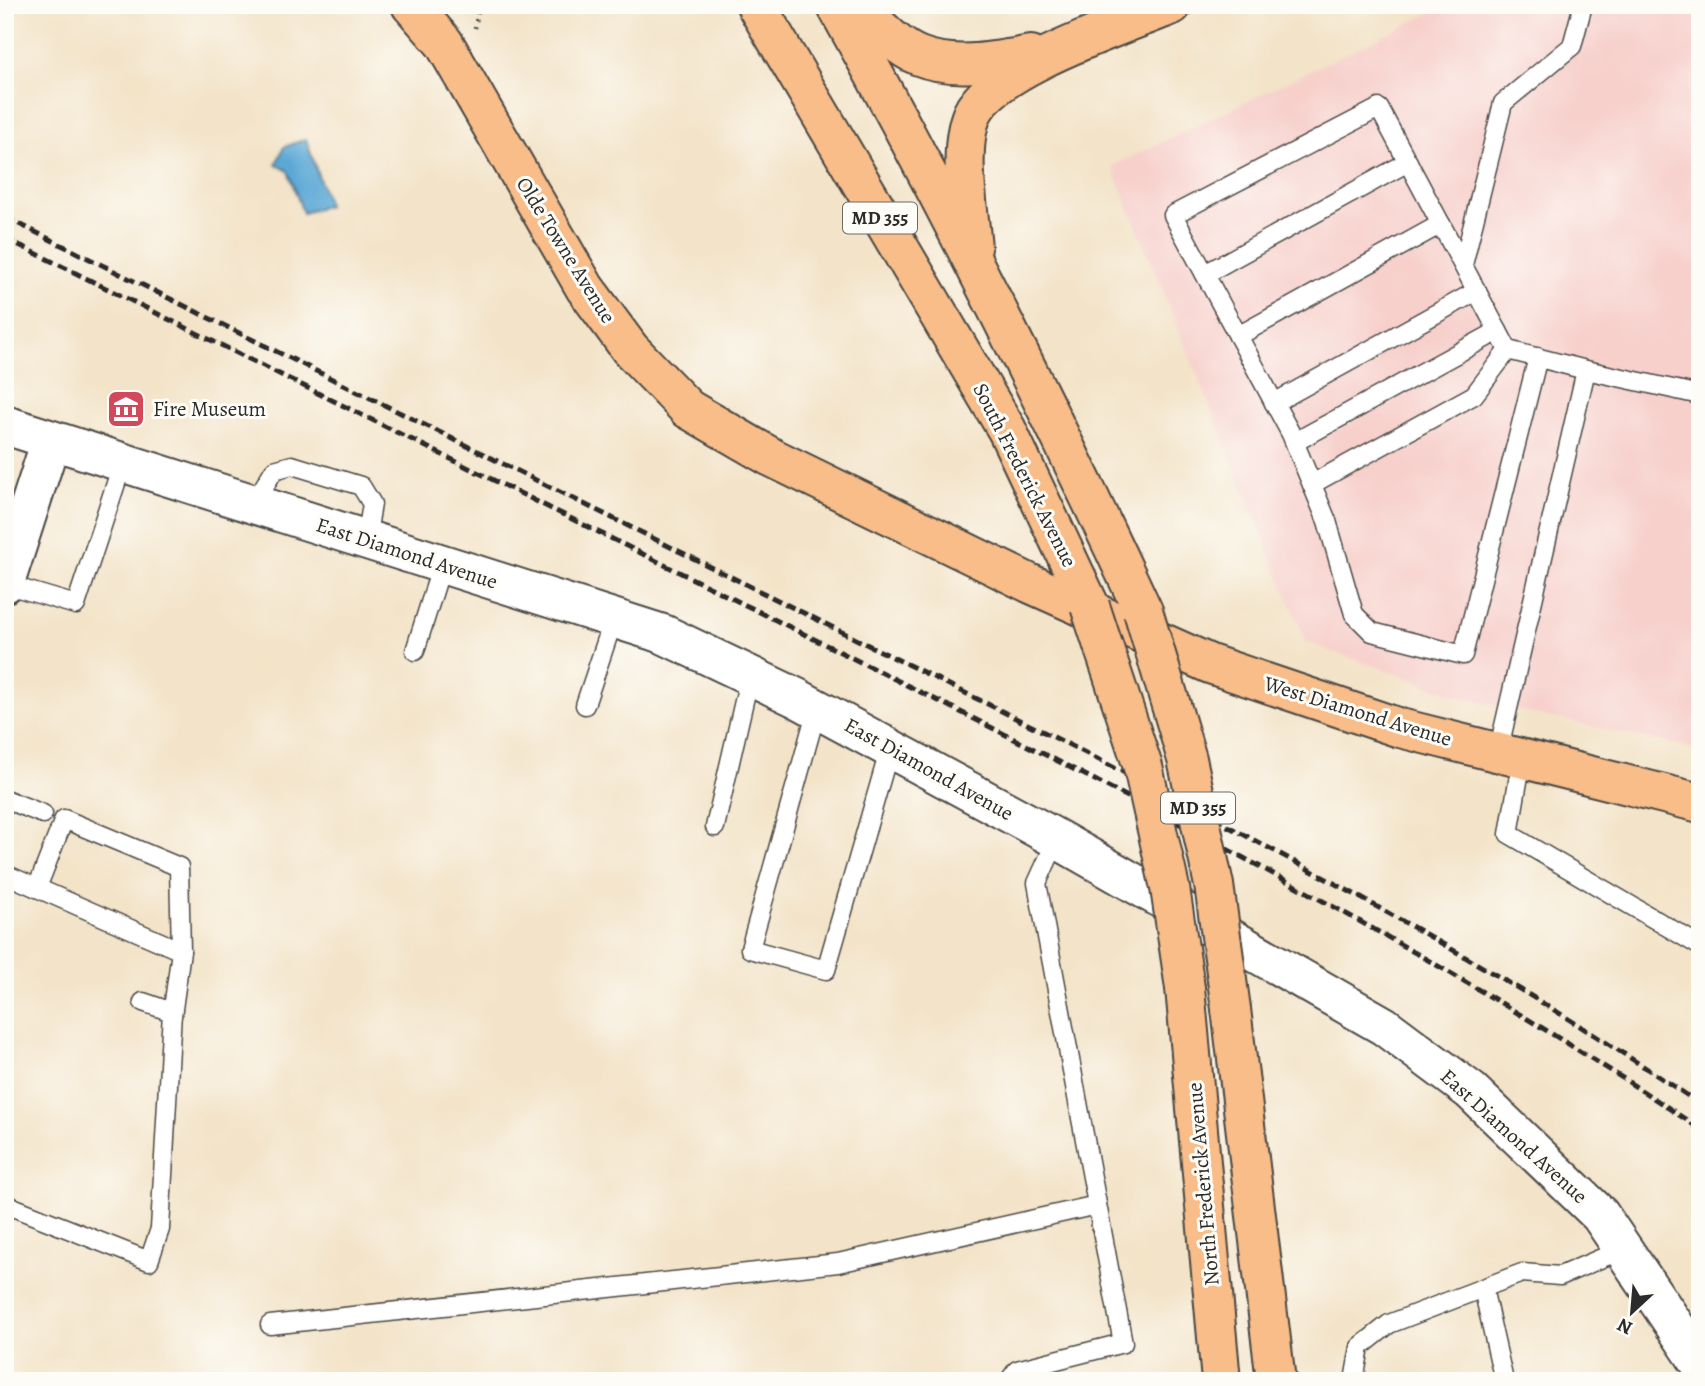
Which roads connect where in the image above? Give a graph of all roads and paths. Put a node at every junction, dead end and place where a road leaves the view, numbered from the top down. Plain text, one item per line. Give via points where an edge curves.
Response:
1 (411, 5) edge
2 (479, 5) edge
3 (757, 5) edge
4 (836, 5) edge
5 (857, 5) edge
6 (1172, 5) edge
7 (1583, 5) edge
8 (474, 29) dead end
9 (1058, 52) junction
10 (1408, 162) junction
11 (1441, 224) junction
12 (973, 264) junction
13 (1463, 265) junction
14 (1205, 274) junction
15 (1477, 291) junction
16 (1498, 331) junction
17 (1238, 336) junction
18 (1508, 350) junction
19 (1538, 357) junction
20 (1586, 370) junction
21 (1700, 395) edge
22 (1275, 403) junction
23 (5, 425) edge
24 (51, 440) junction
25 (1295, 442) junction
26 (123, 462) junction
27 (1312, 484) junction
28 (254, 503) junction
29 (366, 540) junction
30 (442, 565) junction
31 (5, 583) edge
32 (1029, 583) joint
33 (614, 618) junction
34 (415, 651) dead end
35 (750, 675) junction
36 (585, 705) dead end
37 (817, 709) junction
38 (890, 748) junction
39 (1510, 755) junction
40 (5, 799) edge
41 (1700, 803) edge
42 (43, 814) dead end
43 (715, 827) dead end
44 (1057, 839) junction
45 (5, 874) edge
46 (37, 888) junction
47 (1700, 946) edge
48 (181, 951) junction
49 (1185, 988) joint
50 (143, 1002) dead end
51 (172, 1016) junction
52 (5, 1205) edge
53 (1097, 1205) junction
54 (1623, 1249) junction
55 (1483, 1288) junction
56 (270, 1325) dead end
57 (1700, 1363) edge
58 (1009, 1381) edge
59 (1221, 1381) edge
60 (1276, 1381) edge
61 (1358, 1381) edge
62 (1504, 1381) edge

1 - 32 main road, Olde Towne Avenue via 444,43 585,288 630,349 688,409 771,457
2 - 8 path
3 - 49 main road, South Frederick Avenue / MD 355, bridge via 1007,430 1090,606 1143,767 1170,888
4 - 12 main road, MD 355
5 - 9 main road via 918,56 939,61 984,62
6 - 9 main road
7 - 13 lane via 1572,46 1503,103
9 - 12 main road via 997,84 972,114 965,155
10 - 11 lane
10 - 14 lane
10 - 14 lane via 1379,108 1173,215
11 - 13 lane
11 - 17 lane
12 - 60 main road, MD 355, bridge via 1072,458 1143,611 1187,759 1214,885
13 - 15 lane
14 - 17 lane
15 - 16 lane
15 - 22 lane
16 - 18 lane
16 - 25 lane
17 - 22 lane
18 - 19 lane
18 - 27 lane via 1474,395
19 - 20 lane
19 - 27 lane via 1463,655 1372,632 1354,614
20 - 21 lane
20 - 39 lane
22 - 25 lane
23 - 24 street, East Diamond Avenue
24 - 26 street, East Diamond Avenue
24 - 31 street
25 - 27 lane
26 - 28 street, East Diamond Avenue
26 - 31 lane via 76,605
28 - 29 street, East Diamond Avenue
28 - 29 lane via 274,470 292,465 361,486 372,504
29 - 30 street, East Diamond Avenue
30 - 33 street, East Diamond Avenue
30 - 34 lane
32 - 39 main road, West Diamond Avenue via 1210,664 1400,728
33 - 35 street, East Diamond Avenue
33 - 36 lane
35 - 37 street, East Diamond Avenue
35 - 43 lane
37 - 38 street, East Diamond Avenue
37 - 38 lane via 750,949 826,970
38 - 44 street, East Diamond Avenue
39 - 41 main road, West Diamond Avenue
39 - 47 lane via 1509,834
40 - 42 lane
44 - 53 lane via 1037,883
44 - 54 street, East Diamond Avenue via 1384,1026 1471,1091 1600,1215
45 - 46 lane
46 - 48 lane
46 - 48 lane via 64,819 179,867
48 - 51 lane
49 - 59 main road, North Frederick Avenue / MD 355
50 - 51 lane via 172,1012
51 - 52 lane via 160,1229 149,1261
53 - 56 lane via 838,1263
53 - 58 lane via 1123,1343 1017,1370
54 - 55 lane via 1560,1276 1522,1273
54 - 57 street, East Diamond Avenue
55 - 61 lane via 1389,1324 1360,1347
55 - 62 lane

